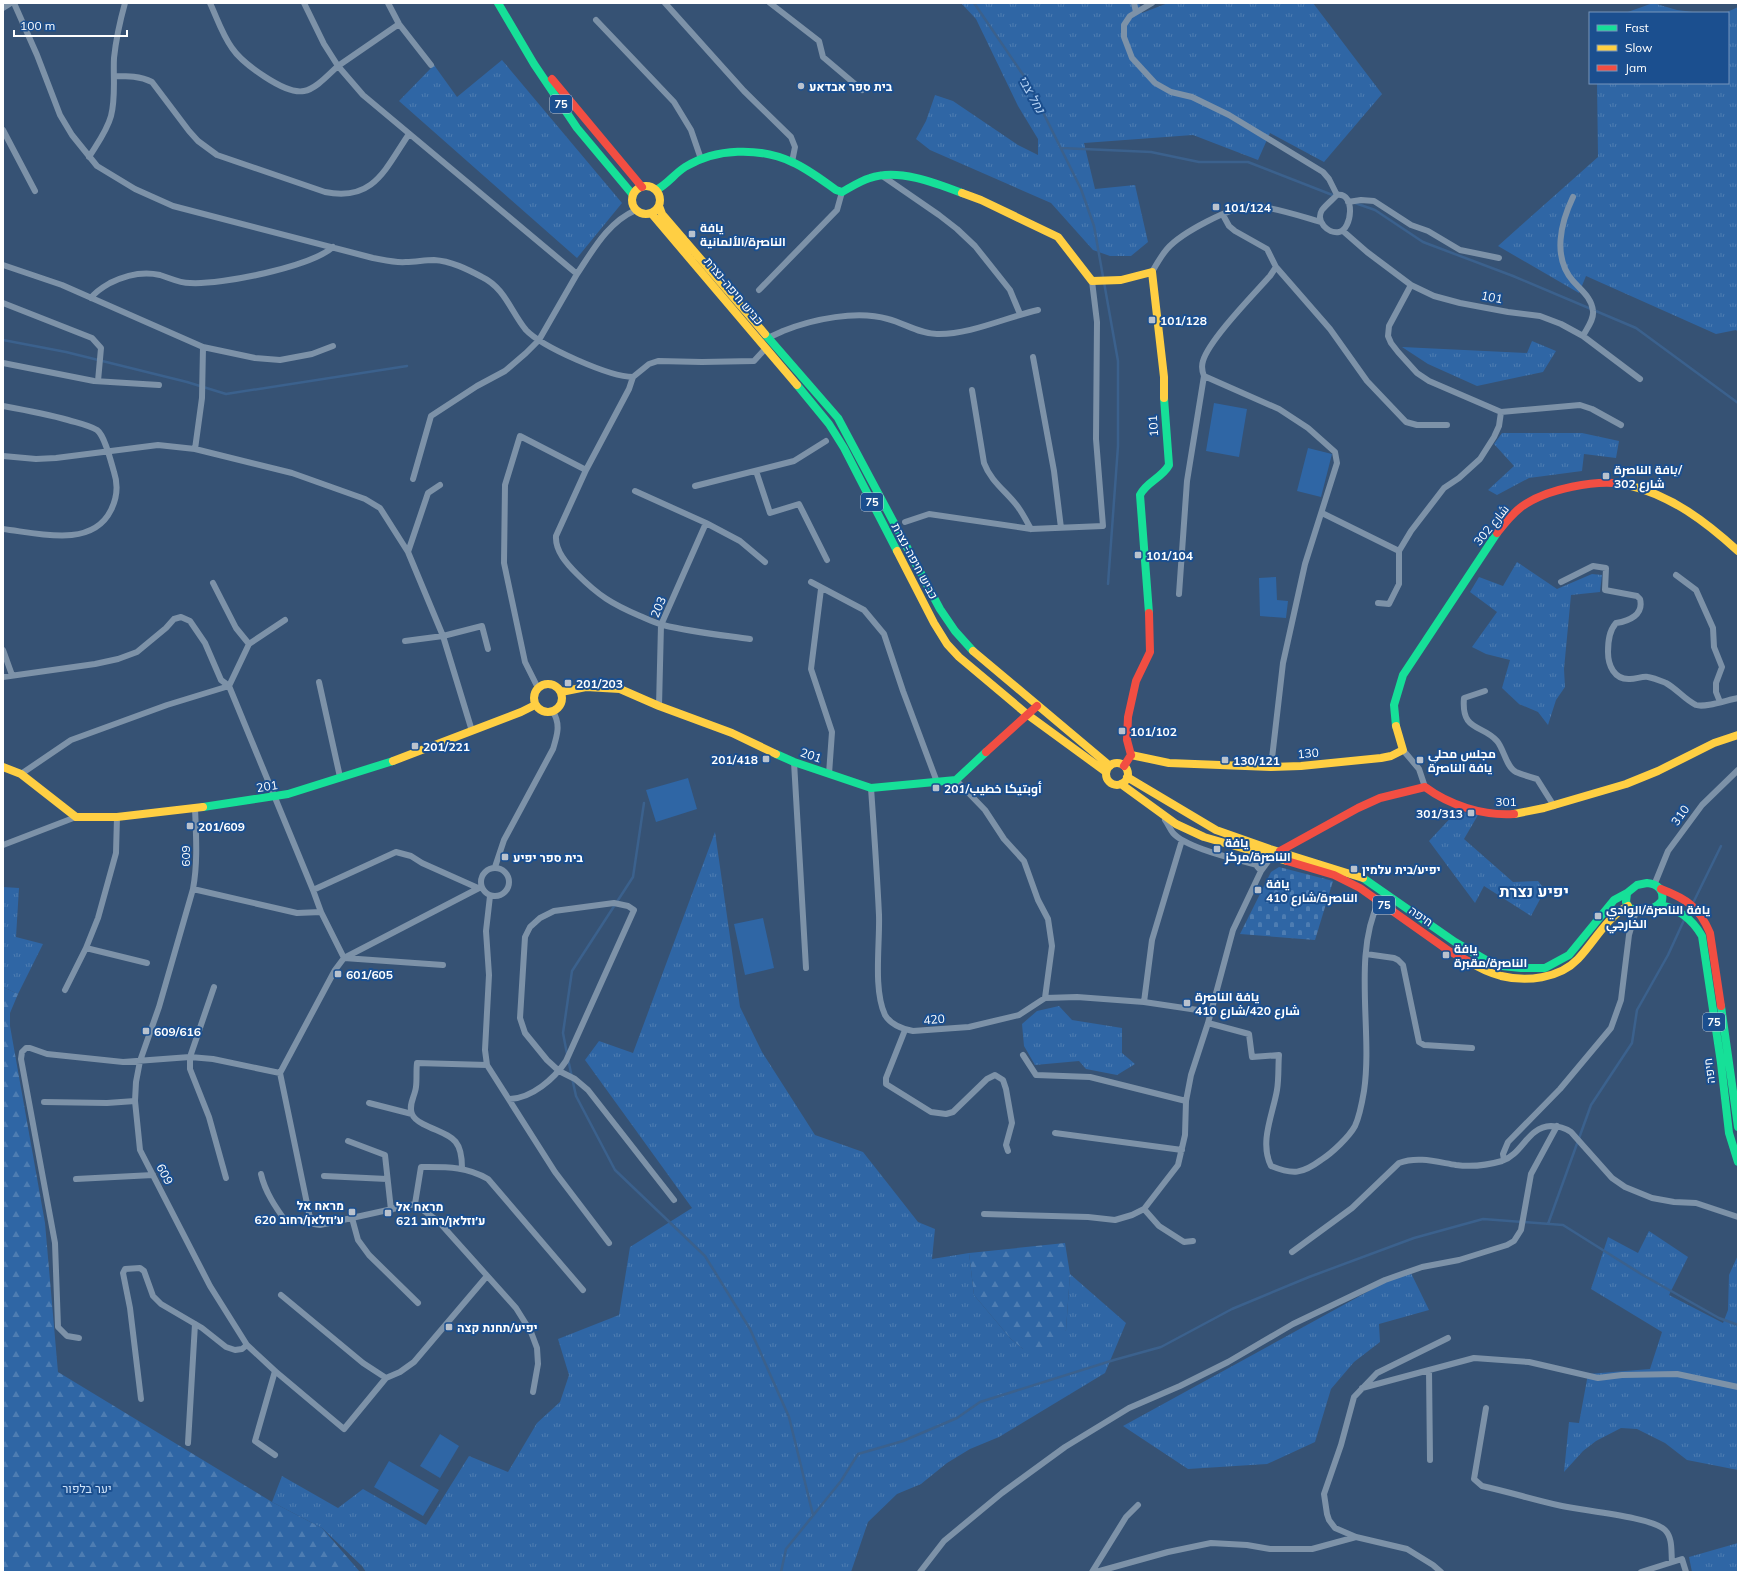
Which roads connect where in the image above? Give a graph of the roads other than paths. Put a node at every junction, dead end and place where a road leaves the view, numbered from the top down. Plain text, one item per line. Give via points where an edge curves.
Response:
1 (12, 3) edge
2 (125, 3) edge
3 (210, 3) edge
4 (304, 3) edge
5 (388, 3) edge
6 (666, 3) edge
7 (770, 3) edge
8 (1134, 3) edge
9 (1152, 3) edge
10 (498, 4) edge
11 (3, 8) edge
12 (1136, 12) junction
13 (596, 20) dead end
14 (399, 24) junction
15 (431, 65) dead end
16 (338, 66) junction
17 (114, 76) junction
18 (862, 90) dead end
19 (3, 130) edge
20 (409, 134) junction
21 (89, 157) junction
22 (701, 159) junction
23 (792, 162) junction
24 (881, 175) junction
25 (642, 187) junction
26 (656, 190) junction
27 (35, 191) dead end
28 (842, 192) junction
29 (633, 195) junction
30 (1337, 195) junction
31 (1573, 197) dead end
32 (1348, 202) junction
33 (659, 206) junction
34 (636, 210) junction
35 (651, 214) junction
36 (1222, 216) junction
37 (1321, 222) junction
38 (1343, 231) junction
39 (333, 247) junction
40 (1499, 258) dead end
41 (3, 265) edge
42 (1276, 267) junction
43 (1152, 272) junction
44 (577, 274) junction
45 (1092, 281) junction
46 (1411, 285) junction
47 (758, 290) dead end
48 (92, 298) junction
49 (3, 303) edge
50 (1038, 310) dead end
51 (1020, 314) junction
52 (1583, 336) junction
53 (770, 337) junction
54 (539, 340) junction
55 (333, 346) dead end
56 (203, 347) junction
57 (766, 348) junction
58 (1033, 357) dead end
59 (3, 363) edge
60 (1204, 376) junction
61 (633, 377) junction
62 (1640, 379) dead end
63 (98, 381) junction
64 (159, 385) dead end
65 (972, 390) dead end
66 (3, 406) edge
67 (1501, 412) junction
68 (1447, 425) dead end
69 (1621, 425) dead end
70 (826, 441) dead end
71 (195, 449) junction
72 (107, 451) junction
73 (3, 456) edge
74 (586, 470) junction
75 (756, 471) junction
76 (413, 479) dead end
77 (440, 485) dead end
78 (695, 486) dead end
79 (635, 491) dead end
80 (1322, 513) junction
81 (905, 522) dead end
82 (706, 523) junction
83 (1061, 528) junction
84 (3, 529) edge
85 (1031, 529) junction
86 (1399, 551) junction
87 (1738, 551) edge
88 (408, 552) junction
89 (827, 560) dead end
90 (765, 562) dead end
91 (1676, 575) dead end
92 (213, 582) dead end
93 (811, 582) dead end
94 (1561, 582) dead end
95 (822, 588) junction
96 (1179, 594) dead end
97 (1378, 603) dead end
98 (285, 620) dead end
99 (661, 625) junction
100 (444, 636) junction
101 (750, 639) dead end
102 (405, 641) dead end
103 (249, 644) junction
104 (488, 649) dead end
105 (3, 650) edge
106 (12, 675) junction
107 (3, 677) edge
108 (319, 682) dead end
109 (229, 686) junction
110 (538, 688) junction
111 (1485, 691) dead end
112 (561, 692) junction
113 (1738, 698) edge
114 (1720, 702) junction
115 (535, 705) junction
116 (659, 706) junction
117 (1037, 706) junction
118 (553, 712) junction
119 (1028, 715) junction
120 (472, 731) junction
121 (1738, 735) edge
122 (1403, 750) junction
123 (1131, 755) junction
124 (794, 762) junction
125 (1124, 766) junction
126 (3, 767) edge
127 (1271, 767) junction
128 (1108, 769) junction
129 (1738, 770) edge
130 (21, 774) junction
131 (829, 774) junction
132 (340, 777) junction
133 (1127, 777) junction
134 (956, 780) junction
135 (937, 782) junction
136 (1121, 784) junction
137 (1425, 787) junction
138 (871, 788) junction
139 (275, 797) junction
140 (1554, 806) junction
141 (195, 808) junction
142 (1161, 813) junction
143 (76, 817) junction
144 (117, 817) junction
145 (1182, 840) junction
146 (3, 845) edge
147 (1280, 851) junction
148 (1270, 857) junction
149 (495, 867) junction
150 (1261, 871) junction
151 (1655, 883) junction
152 (480, 887) junction
153 (193, 889) junction
154 (1661, 889) junction
155 (313, 890) junction
156 (1627, 893) junction
157 (490, 896) junction
158 (1379, 901) junction
159 (1659, 905) junction
160 (1628, 906) junction
161 (1636, 911) junction
162 (321, 912) junction
163 (86, 948) junction
164 (1366, 954) junction
165 (344, 958) junction
166 (146, 963) dead end
167 (443, 965) dead end
168 (806, 968) dead end
169 (214, 987) dead end
170 (66, 990) dead end
171 (1045, 998) junction
172 (1144, 1002) junction
173 (1210, 1012) junction
174 (1208, 1023) junction
175 (905, 1030) junction
176 (1472, 1048) dead end
177 (1023, 1055) dead end
178 (190, 1057) junction
179 (140, 1061) junction
180 (487, 1064) junction
181 (559, 1071) junction
182 (280, 1073) junction
183 (510, 1099) junction
184 (1186, 1100) junction
185 (135, 1101) junction
186 (44, 1102) dead end
187 (369, 1104) dead end
188 (412, 1114) junction
189 (1557, 1126) junction
190 (1738, 1127) edge
191 (1055, 1133) dead end
192 (348, 1142) dead end
193 (1182, 1150) junction
194 (1008, 1151) dead end
195 (1504, 1160) junction
196 (1738, 1162) edge
197 (462, 1168) junction
198 (261, 1174) dead end
199 (153, 1175) junction
200 (324, 1176) dead end
201 (226, 1178) dead end
202 (76, 1179) dead end
203 (387, 1179) junction
204 (674, 1200) dead end
205 (415, 1204) junction
206 (1144, 1209) junction
207 (391, 1210) junction
208 (984, 1214) dead end
209 (1738, 1217) edge
210 (310, 1218) junction
211 (352, 1218) junction
212 (1193, 1241) dead end
213 (609, 1243) dead end
214 (1292, 1252) dead end
215 (487, 1276) junction
216 (583, 1290) dead end
217 (281, 1295) dead end
218 (418, 1302) dead end
219 (195, 1324) junction
220 (79, 1338) dead end
221 (1448, 1338) dead end
222 (247, 1345) junction
223 (1430, 1370) junction
224 (275, 1371) junction
225 (386, 1378) junction
226 (1738, 1386) edge
227 (1362, 1388) junction
228 (533, 1392) dead end
229 (141, 1399) dead end
230 (1486, 1408) dead end
231 (188, 1443) dead end
232 (275, 1455) dead end
233 (1430, 1460) dead end
234 (1138, 1505) dead end
235 (1356, 1537) junction
236 (1672, 1562) junction
237 (920, 1572) edge
238 (1092, 1572) edge
239 (1096, 1572) edge
240 (1440, 1572) edge
241 (1641, 1572) edge
242 (1686, 1572) edge

1 - 11 street
1 - 21 street via 37,55 60,115
2 - 17 street via 116,40
3 - 16 street via 232,48 260,74 286,89 294,92 305,91
4 - 16 street
5 - 14 street
6 - 23 street via 744,90 791,137 794,147
7 - 18 street via 819,41 823,57
8 - 12 street
9 - 12 street
10 - 25 main road, 75 via 539,63
10 - 29 main road, 75 via 577,128
12 - 30 street via 1124,25 1124,37 1132,58 1155,83 1229,115 1323,172
13 - 22 street via 674,102 691,130
14 - 15 street
14 - 16 street
16 - 20 street via 363,95
17 - 20 street via 132,76 152,82 189,131 217,155 337,195 354,194 372,184
17 - 21 street via 115,95 111,118
19 - 27 street
20 - 44 street
21 - 39 street via 97,166 134,189 173,206
22 - 23 main road via 728,152 753,152
22 - 26 main road via 684,168
23 - 28 main road
24 - 28 main road via 869,178
24 - 45 main road via 927,180 981,200 1035,225 1058,237
24 - 51 street via 939,215 975,246 1010,290
25 - 26 main road via 647,186
25 - 29 main road
26 - 33 main road, 75 via 660,198
28 - 47 street via 837,210
29 - 34 main road, 75
30 - 32 street via 1343,195
30 - 37 street via 1321,212
31 - 52 street via 1565,213 1560,242 1566,269 1591,302 1593,318
32 - 38 street via 1350,211
32 - 40 street via 1374,201 1411,225 1428,231 1460,250
33 - 35 main road
33 - 53 main road, כביש חיפה-נצרת / 75 via 662,214
34 - 35 main road
34 - 44 street via 624,215 608,230
35 - 57 main road, כביש חיפה-נצרת / 75
36 - 37 street via 1243,207 1254,206
36 - 42 street via 1235,231 1267,249
36 - 43 street via 1176,241 1166,250
37 - 38 street via 1328,230
38 - 46 street, 101
39 - 48 street via 316,258 254,276 217,281 178,282 161,275 138,273 120,278 101,288
39 - 54 street via 389,261 446,262 484,277 494,284 525,328
41 - 48 street
42 - 60 street via 1212,344 1203,359
42 - 68 street via 1330,329 1368,381 1406,422 1417,425
43 - 45 main road via 1121,280
43 - 123 main road, 101 via 1164,377 1168,465 1166,472 1145,487 1140,494 1151,647 1150,657 1138,675 1133,694 1127,732
44 - 54 street
45 - 83 street via 1097,322 1096,439 1103,526
46 - 52 street, 101 via 1434,296 1460,303 1540,316 1562,324
46 - 67 street via 1389,326 1388,336 1391,343 1417,373 1429,381
48 - 56 street
49 - 63 street via 92,338 101,348 102,355
50 - 51 street
51 - 53 street via 981,326 936,334 889,319 856,315 809,323
52 - 62 street, 101
53 - 117 main road, כביש חיפה-נצרת / 75 via 838,418 940,609 955,631 966,645
54 - 61 street via 554,350 618,376
54 - 76 street via 505,372 477,386 431,416
55 - 56 street via 312,354 280,360 255,358
56 - 71 street via 202,398
57 - 61 street via 754,361 658,360
57 - 119 main road, כביש חיפה-נצרת / 75 via 829,424 844,448 930,616 947,644 958,657
58 - 83 street via 1054,471
59 - 63 street
60 - 80 street via 1279,409 1308,428 1335,452 1337,463
60 - 96 street via 1187,481
61 - 74 street
63 - 64 street
65 - 85 street via 987,472 1019,508
66 - 72 street via 83,424 98,431
67 - 69 street via 1580,405
67 - 86 street via 1499,426 1480,459 1444,488
70 - 75 street via 794,461
71 - 72 street via 158,445
71 - 88 street via 292,473 365,499 380,508
72 - 73 street via 36,459
72 - 84 street via 116,477 116,493 107,518 96,528 63,536
74 - 99 street via 556,536 558,550 571,568 594,591 607,600
74 - 110 street via 520,436 505,485 504,563 525,662
75 - 78 street
75 - 89 street via 770,513 799,504
77 - 88 street via 428,493
79 - 82 street
80 - 86 street
80 - 127 street via 1305,564 1283,663
81 - 85 street via 929,514
82 - 90 street via 740,541
82 - 99 street, 203
83 - 85 street
86 - 97 street via 1399,584 1389,604
87 - 122 main road, شارع 302 via 1690,511 1664,496 1636,487 1606,482 1545,495 1526,503 1513,514 1481,556 1403,675 1393,715
88 - 100 street
91 - 114 street via 1696,590 1713,628 1714,647 1722,666 1716,683
92 - 103 street via 236,628
93 - 95 street
94 - 114 street via 1593,566 1606,568 1605,590 1640,599 1640,610 1637,615 1626,622 1616,623 1611,628 1608,658 1616,675 1628,679 1647,677 1666,684 1696,705 1707,706
95 - 131 street via 811,668 832,732
95 - 135 street via 864,610 884,634
98 - 103 street
99 - 101 street
99 - 116 street, 203
100 - 102 street
100 - 104 street via 482,626
100 - 120 street
103 - 109 street
105 - 106 street
106 - 107 street
106 - 109 street via 118,659 137,652 174,619 182,617 190,622 205,643 221,680
108 - 132 street
109 - 130 street via 167,705 71,740
109 - 139 street
110 - 112 main road via 550,684
110 - 115 main road via 534,694
111 - 140 street via 1464,698 1466,718 1471,725 1498,742 1515,772 1537,779
112 - 116 main road, 201 via 586,687 620,689
112 - 118 main road via 560,704
113 - 114 street
115 - 118 main road via 543,711
115 - 120 main road, 201
116 - 124 main road, 201 via 732,733
117 - 119 main road
117 - 128 main road, כביש חיפה-נצרת / 75
118 - 149 street via 558,735 553,749 504,840
119 - 128 main road, כביש חיפה-נצרת / 75
119 - 134 main road
120 - 132 main road, 201 via 388,763
121 - 140 main road, 301 via 1707,746 1646,776
122 - 127 main road, 130 via 1381,758
122 - 137 street via 1420,769
123 - 125 main road
123 - 127 main road, 130 via 1169,762
124 - 131 main road, 201
124 - 168 street
125 - 128 main road via 1117,763
125 - 133 main road
126 - 130 main road
128 - 136 main road, 75 via 1107,778 1110,783
129 - 151 street, 310 via 1702,805 1668,851
130 - 143 main road
131 - 138 main road, 201
132 - 139 main road, 201
133 - 136 main road
133 - 147 main road, חיפה / 75 via 1216,830
134 - 135 main road, 201
134 - 171 street via 985,810 1024,861 1048,919 1052,946
135 - 138 main road, 201
136 - 142 main road, חיפה / 75
137 - 140 main road, 301 via 1434,795 1449,802 1495,814 1509,815
137 - 147 main road via 1380,798
138 - 175 street via 879,916 878,978 886,1016 891,1023
139 - 141 main road, 201
139 - 155 street
141 - 144 main road, 201
141 - 153 street, 609 via 197,854
142 - 145 street via 1173,832
142 - 148 main road, חיפה / 75 via 1176,824 1204,837
143 - 144 main road, 201
143 - 146 street
144 - 163 street via 116,853 98,918
145 - 150 street via 1213,853 1256,865
145 - 172 street via 1152,940
147 - 148 street
147 - 156 main road, חיפה / 75 via 1363,878 1455,942 1502,966 1545,968 1558,962 1569,955 1614,900
148 - 150 street
148 - 158 main road, חיפה / 75 via 1334,875
149 - 152 street via 483,873
149 - 157 street via 507,873 509,882 503,894
150 - 173 street via 1233,930
151 - 154 main road
151 - 156 main road, 75 via 1637,885
152 - 155 street via 422,863 407,854 396,852
152 - 157 street
152 - 165 street
153 - 162 street via 297,914
153 - 179 street, 609 via 159,1007
154 - 159 main road via 1663,898
154 - 190 main road, חיפה via 1695,906 1704,918 1710,933
155 - 162 street
156 - 160 main road
157 - 180 street via 486,931 489,974 485,1050
158 - 160 main road, חיפה / 75 via 1449,950 1482,969 1500,976 1520,979 1546,977 1563,970 1577,960 1617,912
158 - 164 street via 1374,912
159 - 161 main road, 75 via 1652,909
159 - 196 main road, חיפה / 75 via 1676,908 1695,924 1702,936 1729,1133
160 - 161 main road
161 - 195 street via 1629,935 1621,1000 1611,1028 1560,1089 1508,1142 1503,1154
162 - 165 street
163 - 166 street
163 - 170 street
164 - 174 street via 1367,1065 1360,1112 1354,1127 1331,1154 1307,1170 1295,1173 1282,1171 1271,1166 1267,1158 1266,1139 1277,1089 1279,1055 1252,1057 1249,1034
164 - 176 street via 1394,958 1403,965 1419,1042 1424,1045
165 - 167 street
165 - 182 street via 335,970
169 - 178 street
171 - 172 street via 1077,997
171 - 175 street, 420 via 1019,1015 969,1027
172 - 173 street
173 - 174 street
174 - 184 street via 1191,1075
175 - 194 street via 886,1084 931,1112 946,1114 953,1112 987,1079 999,1076 1006,1088 1012,1122 1006,1145
177 - 184 street via 1036,1075 1090,1077
178 - 179 street
178 - 182 street via 214,1059
178 - 201 street via 190,1069 209,1117
179 - 185 street, 609
179 - 220 street via 123,1062 47,1054 30,1048 22,1052 21,1059 55,1243 58,1327 67,1336
180 - 183 street
180 - 188 street via 417,1063
181 - 181 street via 525,1034 520,1018 525,937 530,927 540,918 554,911 614,903 628,906 634,910 572,1048
181 - 183 street via 530,1094 520,1099
181 - 204 street via 588,1090
182 - 210 street
183 - 213 street via 555,1172
184 - 193 street
185 - 186 street
185 - 199 street, 609 via 140,1150
187 - 188 street
188 - 197 street via 417,1121 454,1139 460,1146
189 - 195 street via 1536,1130 1514,1155
189 - 209 street via 1571,1132 1612,1178 1625,1187 1652,1198 1696,1203
189 - 237 street via 1531,1174 1521,1230 1514,1241 1459,1260 1422,1266 1385,1280 1292,1324 1228,1362 1129,1408 1065,1447 1002,1493 944,1541
191 - 193 street
192 - 203 street via 385,1155
193 - 206 street via 1178,1165 1171,1176
195 - 214 street via 1472,1166 1407,1160 1399,1164 1352,1208
197 - 205 street via 421,1166
197 - 216 street via 488,1179
198 - 210 street via 273,1202 287,1223
199 - 202 street
199 - 222 street, 609 via 210,1286
200 - 203 street
203 - 207 street
205 - 207 street
205 - 215 street via 439,1222
206 - 208 street via 1132,1216 1115,1220
206 - 212 street via 1160,1226 1184,1242
207 - 211 street
210 - 211 street via 314,1224 320,1225
211 - 218 street via 358,1240 369,1255
215 - 225 street via 414,1362
215 - 228 street via 516,1308 531,1332 537,1348 538,1364
217 - 225 street via 363,1363
219 - 222 street via 226,1347 235,1350
219 - 229 street via 161,1304 153,1296 144,1271 140,1268 125,1269 123,1273
219 - 231 street
221 - 227 street via 1377,1373
222 - 224 street, 609
223 - 226 street via 1474,1358 1529,1362 1598,1378 1677,1374
223 - 227 street
223 - 233 street
224 - 225 street, 609 via 344,1429
224 - 232 street via 255,1441
227 - 235 street via 1354,1397 1324,1494 1329,1520 1335,1528
230 - 236 street via 1474,1479 1482,1486 1564,1507 1645,1521 1658,1526 1664,1529 1671,1541
234 - 238 street via 1126,1517
235 - 239 street via 1312,1549 1270,1550 1247,1545 1211,1543
235 - 240 street via 1407,1549
236 - 241 street
236 - 242 street via 1682,1559

